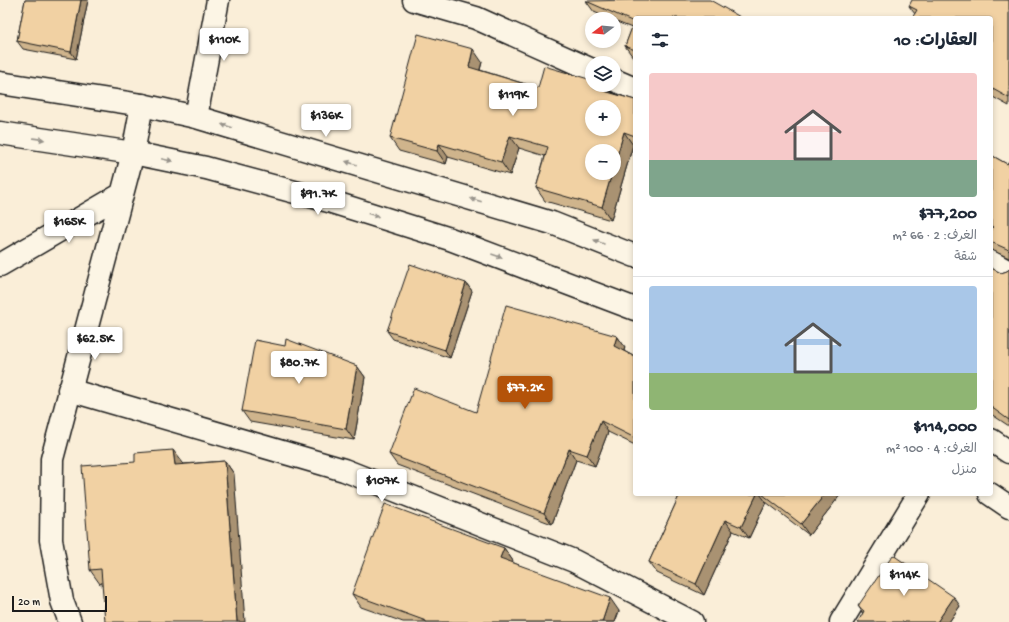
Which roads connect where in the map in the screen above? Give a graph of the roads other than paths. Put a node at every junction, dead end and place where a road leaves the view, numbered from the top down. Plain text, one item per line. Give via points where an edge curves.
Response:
1 (218, 0) edge
2 (414, 0) edge
3 (419, 0) edge
4 (585, 67) edge
5 (0, 83) edge
6 (621, 83) edge
7 (633, 88) edge
8 (142, 105) junction
9 (196, 117) junction
10 (0, 133) edge
11 (133, 153) junction
12 (122, 194) junction
13 (633, 255) edge
14 (993, 263) edge
15 (0, 265) edge
16 (1009, 272) edge
17 (633, 308) edge
18 (69, 390) junction
19 (993, 441) edge
20 (1009, 452) edge
21 (917, 496) edge
22 (993, 496) edge
23 (1009, 507) edge
24 (70, 622) edge
25 (692, 622) edge
26 (841, 622) edge

1 - 9 street
2 - 3 street
3 - 4 street via 476,18
5 - 8 street
6 - 7 street
8 - 9 street
8 - 11 street
13 -> 9 street via 552,223
10 -> 11 street
11 - 12 street
11 -> 17 street via 206,168 332,202 435,234
12 - 15 street
12 - 18 street
14 - 16 street
18 - 24 street via 52,459 51,540 62,601
18 - 25 street via 344,470 574,561
19 - 20 street
21 - 26 street
22 - 23 street

